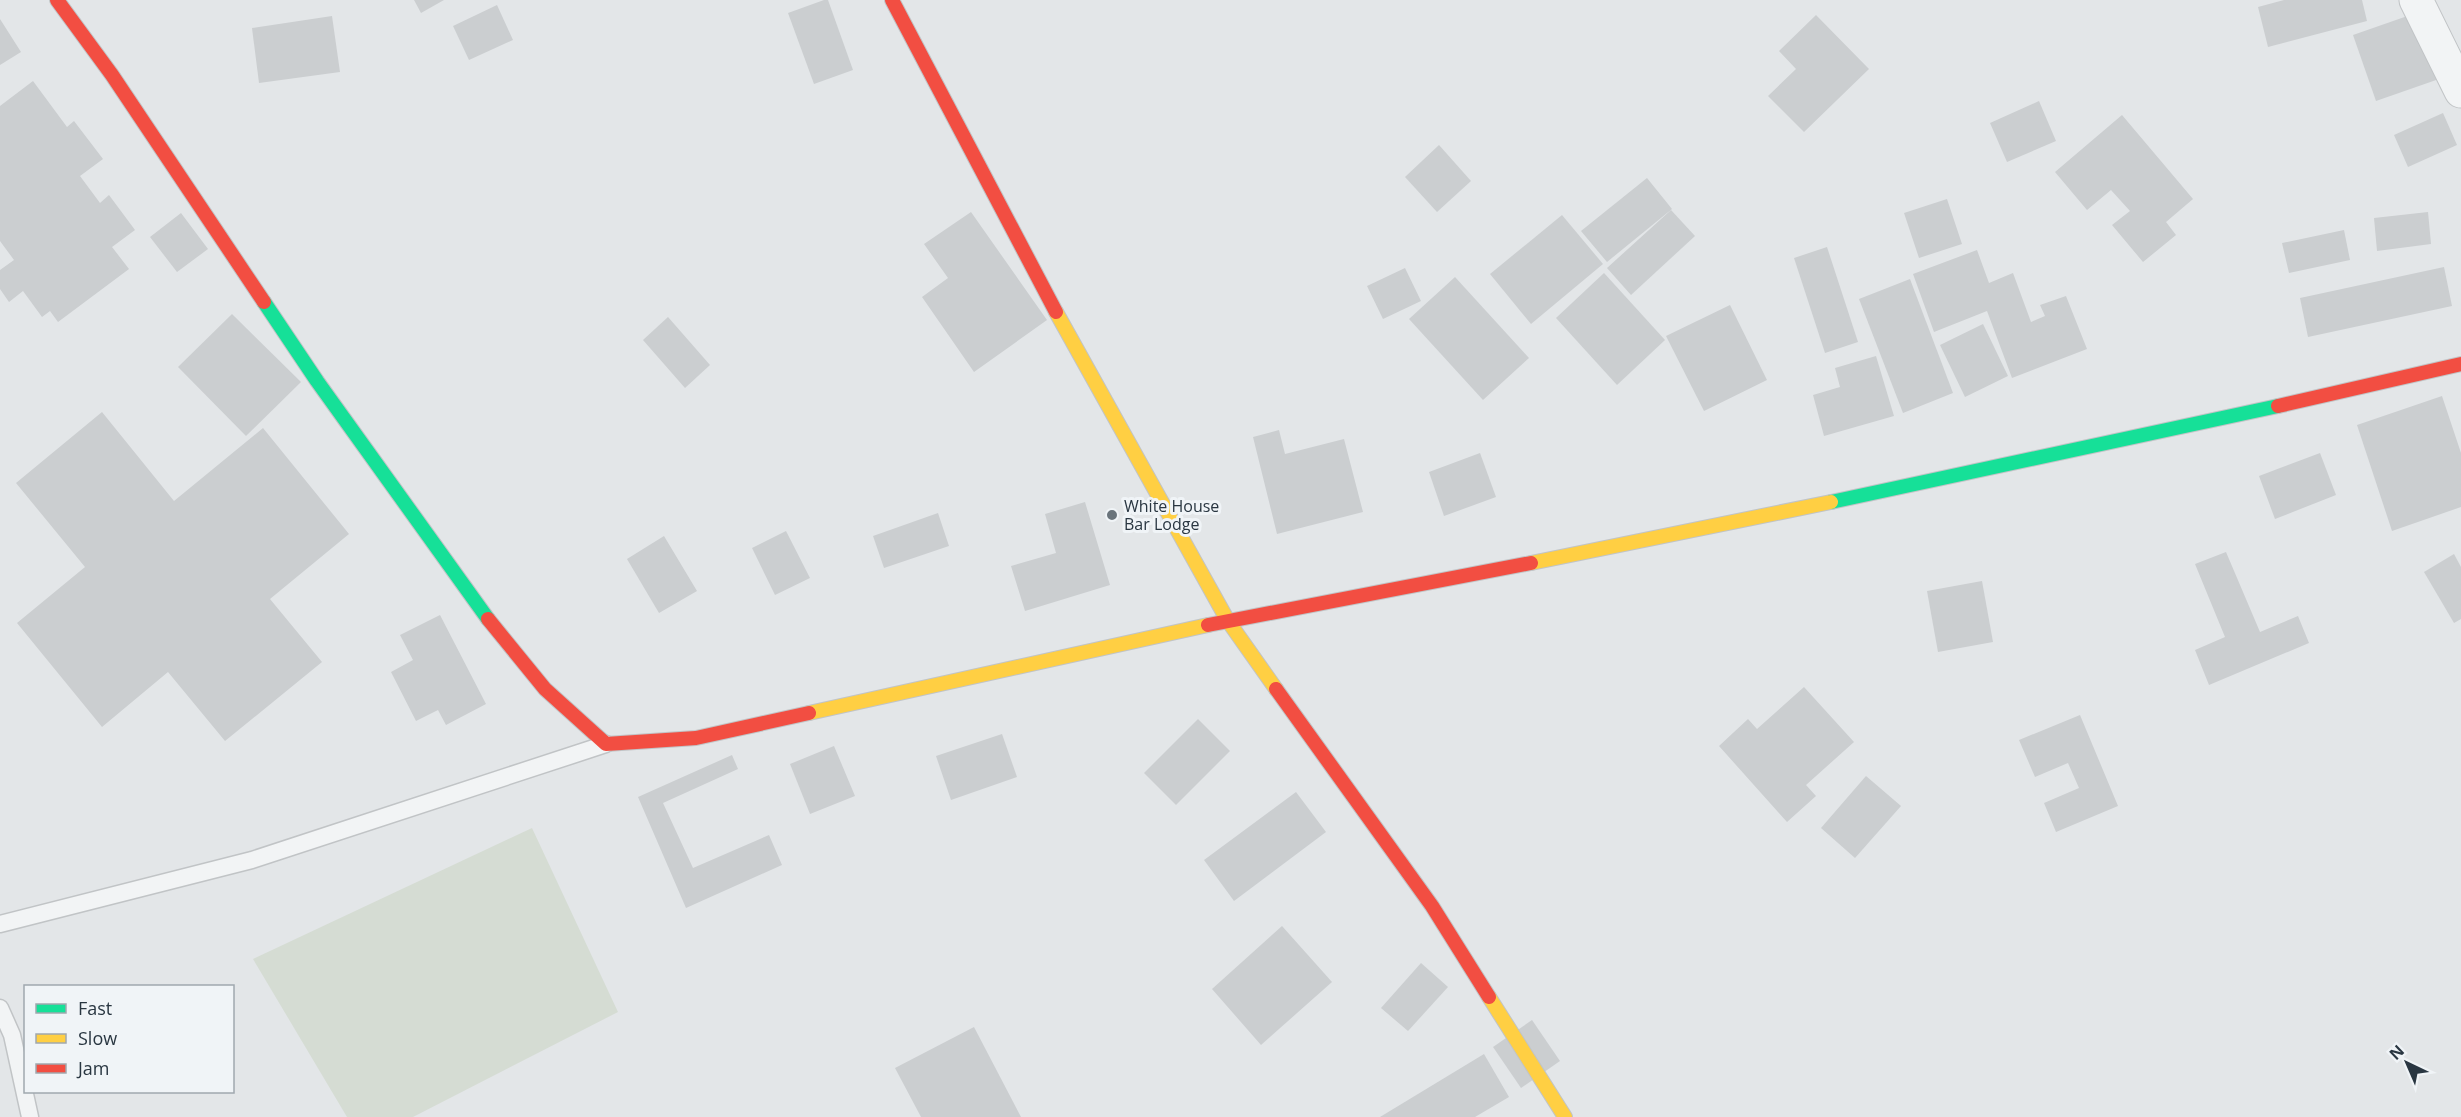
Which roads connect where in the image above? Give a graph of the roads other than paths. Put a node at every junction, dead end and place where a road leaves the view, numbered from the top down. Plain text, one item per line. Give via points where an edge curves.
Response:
1 (57, 0) edge
2 (892, 0) edge
3 (2416, 0) edge
4 (2461, 91) edge
5 (2461, 363) edge
6 (1228, 621) junction
7 (606, 744) junction
8 (0, 924) edge
9 (0, 1008) edge
10 (24, 1090) edge
11 (25, 1093) edge
12 (30, 1117) edge
13 (1565, 1117) edge

1 - 7 street via 112,75 317,381 497,632 545,689
2 - 6 street via 1084,366
3 - 4 street
5 - 6 street via 2235,416 1668,537
6 - 7 street via 696,738
6 - 13 street via 1432,906
7 - 8 lane via 252,860
9 - 10 lane via 12,1035
11 - 12 lane

